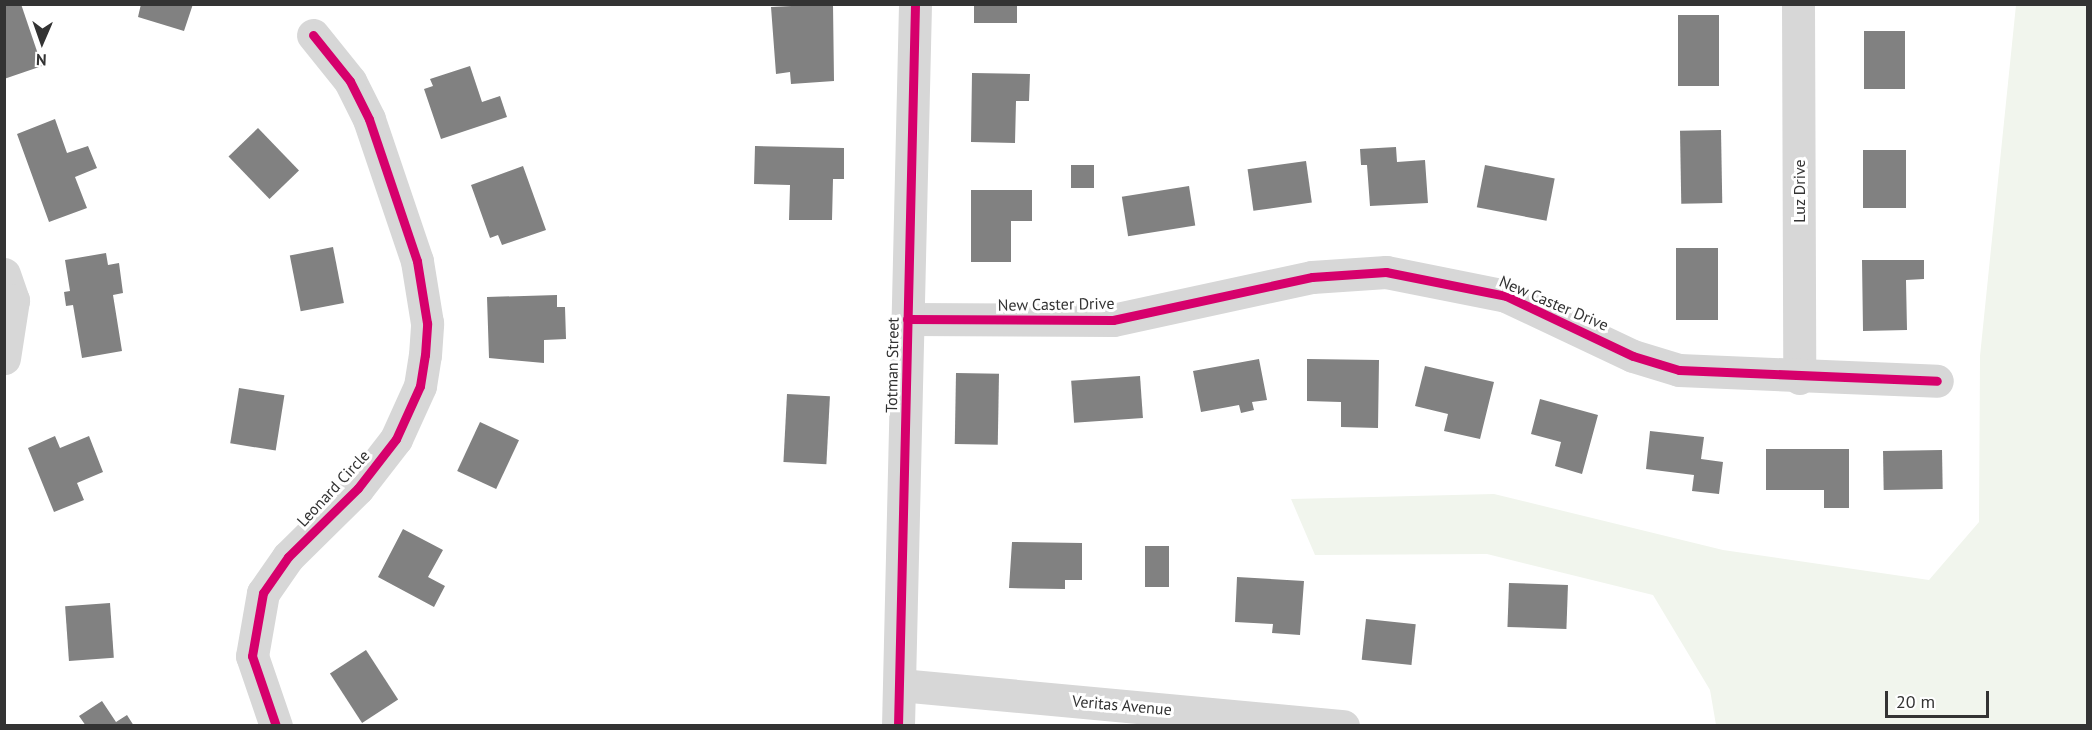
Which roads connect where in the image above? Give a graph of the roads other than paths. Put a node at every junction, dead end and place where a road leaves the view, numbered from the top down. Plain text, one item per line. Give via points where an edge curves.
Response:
1 (915, 4) edge
2 (1798, 4) edge
3 (313, 35) dead end
4 (4, 274) edge
5 (908, 319) junction
6 (4, 358) edge
7 (1799, 378) junction
8 (1937, 381) dead end
9 (900, 685) junction
10 (276, 726) edge
11 (898, 726) edge
12 (1343, 726) edge

1 - 5 street, Totman Street
2 - 7 street, Luz Drive
3 - 10 street, Leonard Circle via 350,81 369,119 417,261 427,323 420,386 396,439 358,488 288,557 263,594 252,656 261,696
4 - 6 street via 13,300
5 - 7 street, New Caster Drive via 1113,320 1312,277 1386,272 1506,296 1656,364 1705,374
5 - 9 street, Totman Street
7 - 8 street, New Caster Drive
9 - 11 street, Totman Street
9 - 12 street, Veritas Avenue

